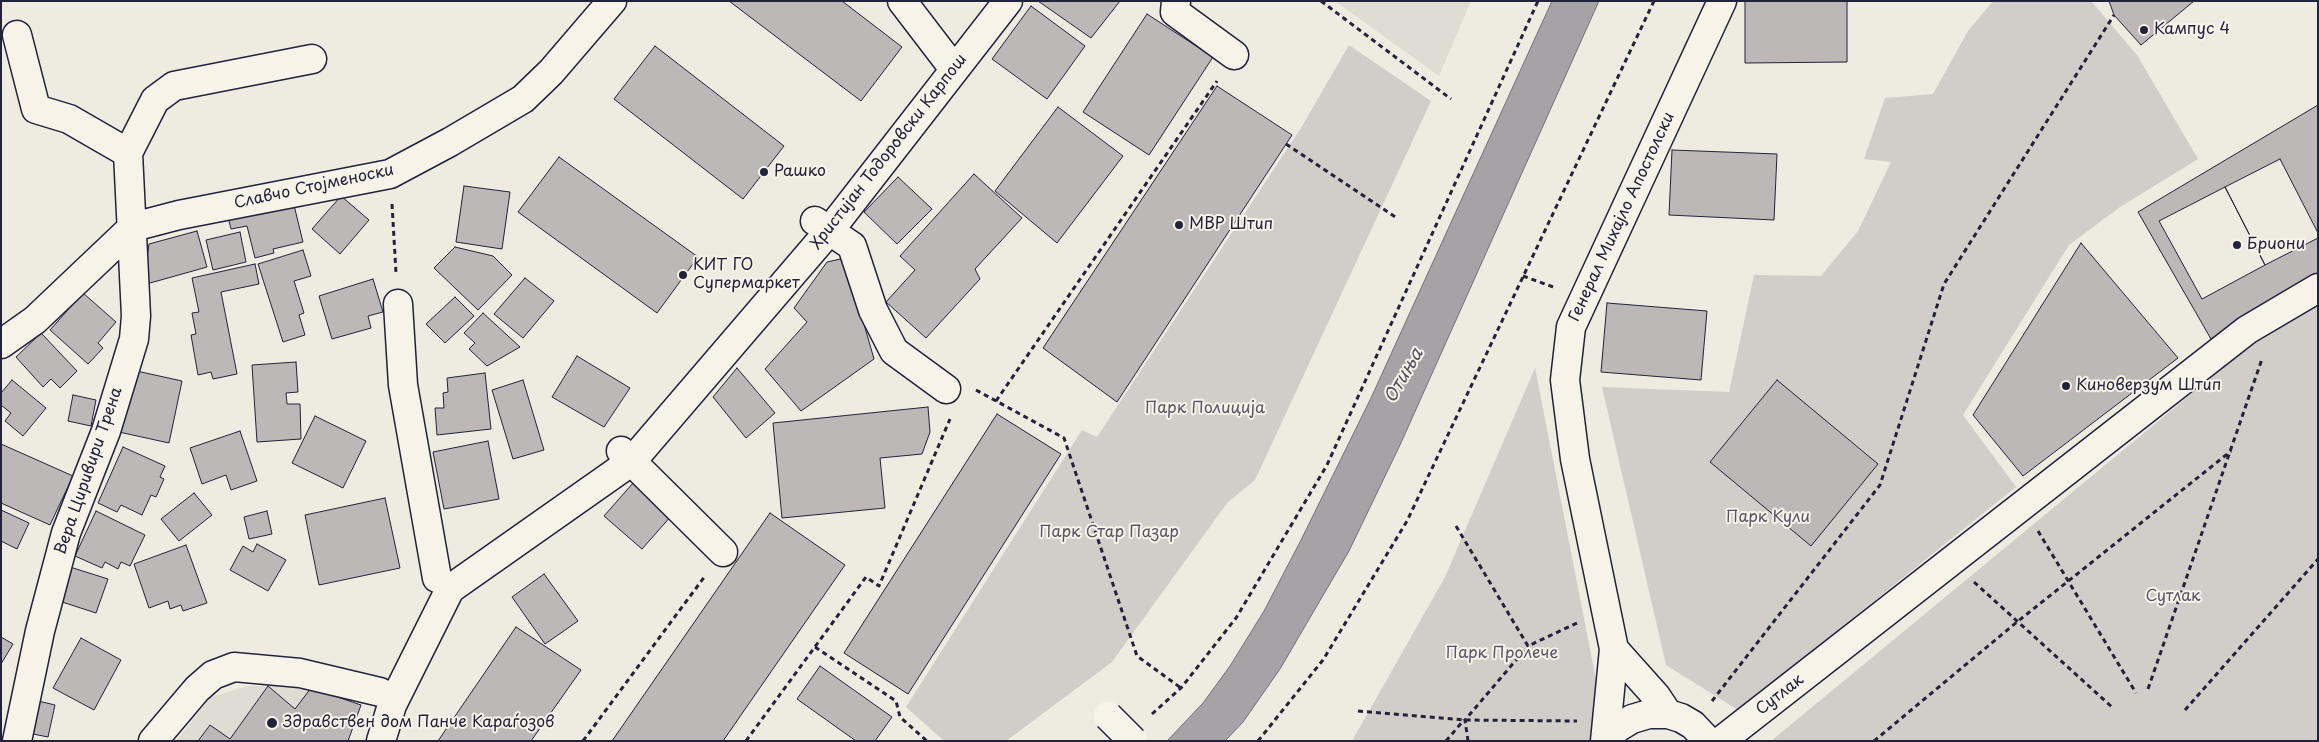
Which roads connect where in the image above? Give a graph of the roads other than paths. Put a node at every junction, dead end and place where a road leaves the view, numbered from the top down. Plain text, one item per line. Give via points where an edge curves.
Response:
1 (612, 1) edge
2 (902, 1) edge
3 (922, 1) edge
4 (987, 1) edge
5 (1008, 1) edge
6 (1176, 1) edge
7 (1722, 1) edge
8 (16, 35) dead end
9 (1234, 55) road end
10 (954, 56) junction
11 (312, 59) dead end
12 (128, 153) junction
13 (822, 225) junction
14 (133, 228) junction
15 (2318, 288) edge
16 (398, 304) road end
17 (1, 344) edge
18 (949, 400) road end
19 (626, 456) junction
20 (723, 552) road end
21 (437, 578) junction
22 (1614, 649) junction
23 (380, 692) junction
24 (1102, 710) dead end
25 (1668, 714) junction
26 (1139, 730) edge
27 (1701, 733) edge
28 (17, 741) edge
29 (153, 741) edge
30 (363, 741) edge
31 (381, 741) edge
32 (1606, 741) edge
33 (1721, 741) edge

1 - 14 street, Славчо Стојменоски via 551,72 523,99 390,174 179,215
2 - 10 street
3 - 10 street
4 - 10 street, Христијан Тодоровски Карпош
5 - 10 street, Христијан Тодоровски Карпош
6 - 9 street via 1175,12
7 - 22 street, Генерал Михајло Апостолски via 1571,327 1565,380 1575,459
8 - 12 street via 36,108 69,119
10 - 13 street, Христијан Тодоровски Карпош
11 - 12 street via 174,86 155,100
12 - 14 street, Вера Циривири Трена
13 - 18 street via 852,246 874,310 894,351
13 - 19 street, Христијан Тодоровски Карпош
14 - 17 street, Славчо Стојменоски via 35,320
14 - 28 street, Вера Циривири Трена via 134,339 106,431 66,532 40,631
15 - 33 street, Сутлак via 2247,330
16 - 21 street via 404,385
19 - 20 street
19 - 21 street, Христијан Тодоровски Карпош
19 - 31 street, Христијан Тодоровски Карпош via 450,589 392,705
21 - 23 street, Христијан Тодоровски Карпош
22 - 25 street
22 - 32 street, Генерал Михајло Апостолски
23 - 29 street via 300,673 234,667 212,675
23 - 30 street, Христијан Тодоровски Карпош
24 - 26 street, bridge
25 - 27 street
25 - 32 street via 1649,714 1632,719 1617,728

